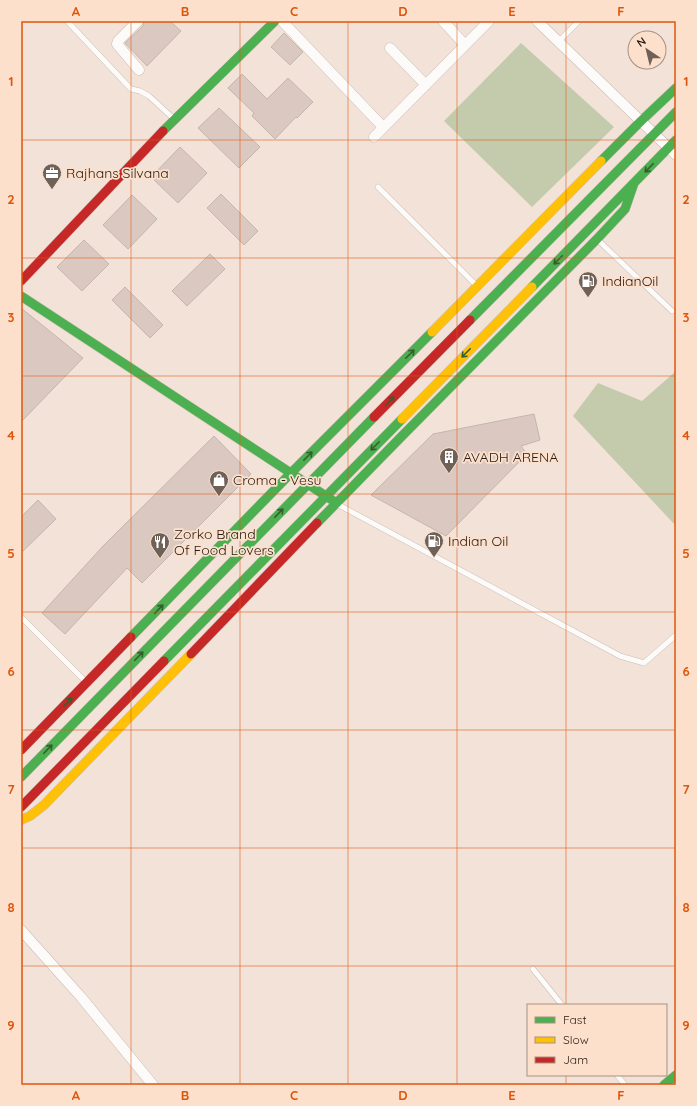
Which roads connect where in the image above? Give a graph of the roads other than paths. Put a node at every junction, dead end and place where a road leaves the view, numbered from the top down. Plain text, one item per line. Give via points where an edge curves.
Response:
1 (67, 21) edge
2 (138, 21) edge
3 (275, 21) edge
4 (282, 21) edge
5 (443, 21) edge
6 (489, 21) edge
7 (537, 21) edge
8 (579, 21) edge
9 (558, 42) junction
10 (465, 45) junction
11 (390, 48) dead end
12 (139, 70) dead end
13 (426, 85) junction
14 (676, 88) edge
15 (676, 112) edge
16 (175, 119) junction
17 (641, 121) junction
18 (383, 127) junction
19 (654, 134) junction
20 (374, 137) dead end
21 (676, 140) edge
22 (672, 151) edge
23 (634, 182) junction
24 (378, 187) dead end
25 (597, 239) junction
26 (21, 281) edge
27 (478, 286) junction
28 (21, 296) edge
29 (672, 311) dead end
30 (291, 473) junction
31 (308, 484) junction
32 (326, 496) junction
33 (336, 504) junction
34 (21, 617) edge
35 (676, 635) edge
36 (87, 683) junction
37 (21, 750) edge
38 (21, 777) edge
39 (21, 807) edge
40 (21, 820) edge
41 (21, 930) edge
42 (533, 969) dead end
43 (561, 1004) edge
44 (676, 1075) edge
45 (618, 1076) edge
46 (153, 1085) edge
47 (625, 1085) edge
48 (664, 1085) edge

1 - 16 lane via 131,89 149,96
2 - 12 street via 117,44
3 - 16 street
4 - 18 street
5 - 10 street
6 - 10 street
7 - 9 street
8 - 9 lane
9 - 17 street
10 - 13 street
11 - 13 street
13 - 18 street
14 - 17 street
15 - 19 street
16 - 26 street
17 - 19 street
17 - 27 street
18 - 20 street
19 - 22 street
31 -> 19 street
21 - 22 street
22 -> 23 street
23 - 25 street via 624,209
23 -> 32 street
24 - 27 lane
25 - 29 lane
25 - 33 street
30 -> 27 street
28 - 30 street
30 - 31 street
36 -> 30 street
31 - 32 street
38 -> 31 street
32 - 33 street
32 - 39 street
33 - 35 lane via 620,656 644,663
33 - 40 street via 44,805
34 - 36 lane
37 -> 36 street
41 - 46 street
42 - 43 lane
44 - 48 street
45 - 47 lane

